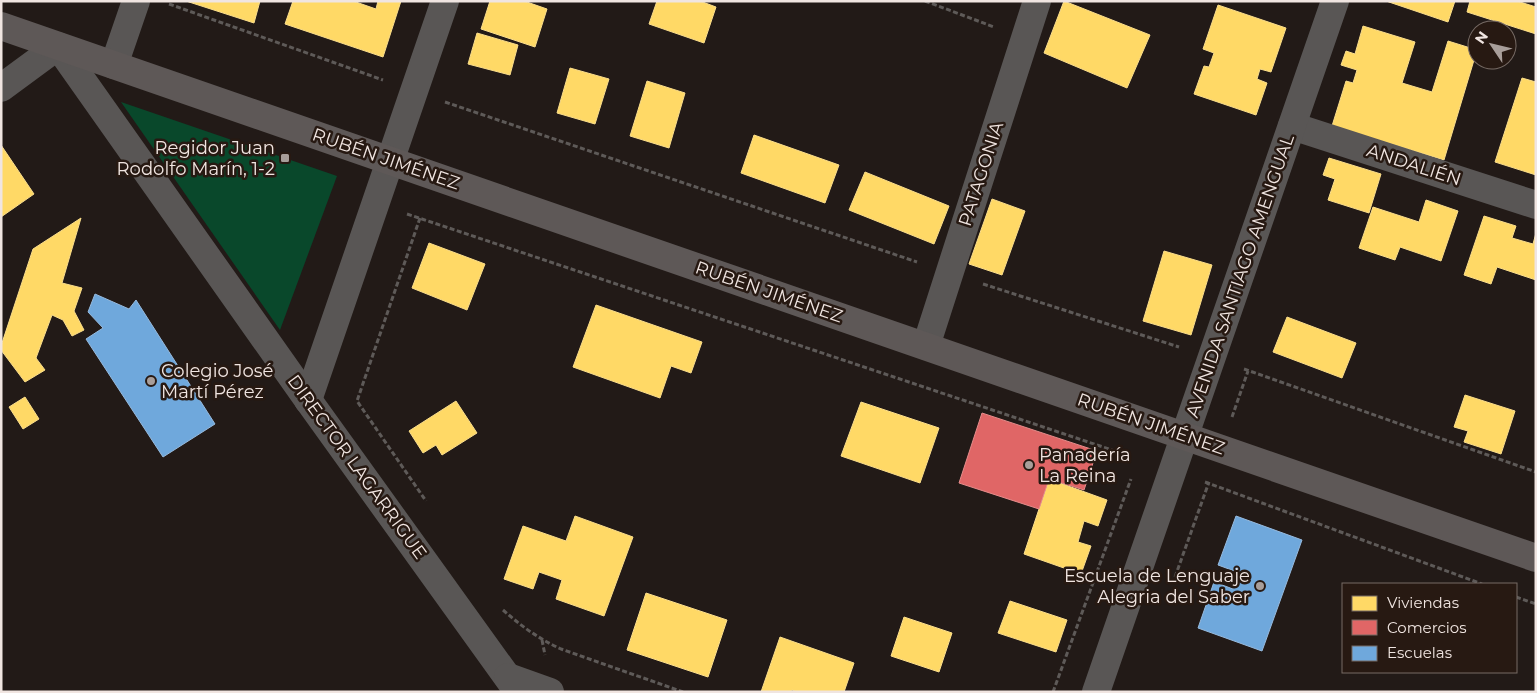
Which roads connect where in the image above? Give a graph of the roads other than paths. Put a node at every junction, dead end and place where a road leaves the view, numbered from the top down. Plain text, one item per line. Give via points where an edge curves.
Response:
1 (136, 1) edge
2 (445, 1) edge
3 (1037, 1) edge
4 (1335, 1) edge
5 (1, 26) edge
6 (58, 46) junction
7 (114, 65) junction
8 (1, 88) edge
9 (1292, 126) junction
10 (390, 161) junction
11 (1536, 205) edge
12 (926, 346) junction
13 (308, 400) junction
14 (1184, 436) junction
15 (1536, 558) edge
16 (513, 684) edge
17 (550, 692) edge
18 (1096, 692) edge

1 - 7 street
2 - 10 street
3 - 12 street, PATAGONIA
4 - 9 street, AVENIDA SANTIAGO AMENGUAL
5 - 6 main road, RUBÉN JIMÉNEZ
6 - 7 main road, RUBÉN JIMÉNEZ
6 - 8 street
6 - 13 street, DIRECTOR LAGARRIGUE
7 - 10 main road, RUBÉN JIMÉNEZ
9 - 11 street, ANDALIÉN
9 - 14 street, AVENIDA SANTIAGO AMENGUAL
10 - 12 main road, RUBÉN JIMÉNEZ
10 - 13 street
12 - 14 main road, RUBÉN JIMÉNEZ
13 - 16 street, DIRECTOR LAGARRIGUE
14 - 15 main road, RUBÉN JIMÉNEZ
14 - 18 street, AVENIDA SANTIAGO AMENGUAL
16 - 17 street

